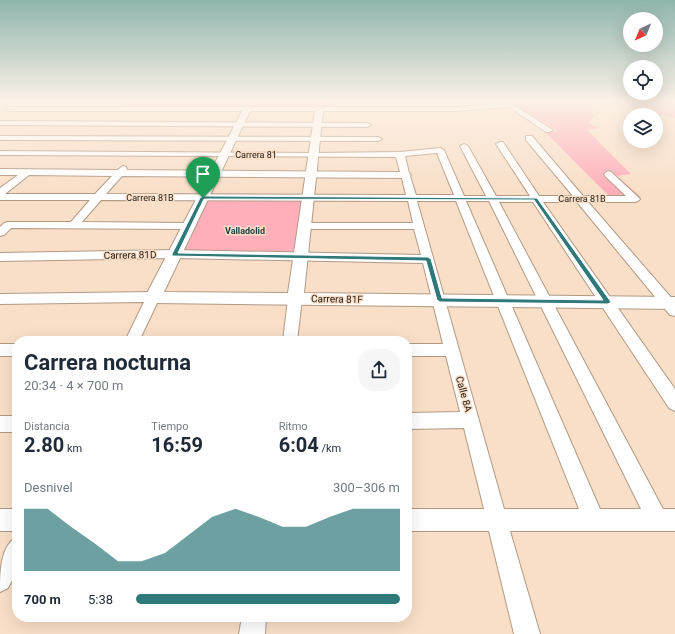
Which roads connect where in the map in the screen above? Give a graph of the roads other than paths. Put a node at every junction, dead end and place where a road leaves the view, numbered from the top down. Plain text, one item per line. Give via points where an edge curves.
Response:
1 (78, 131) edge
2 (156, 131) edge
3 (236, 131) edge
4 (316, 131) edge
5 (371, 131) edge
6 (0, 138) edge
7 (68, 138) junction
8 (529, 138) dead end
9 (149, 139) junction
10 (232, 139) junction
11 (315, 139) junction
12 (378, 139) junction
13 (500, 144) dead end
14 (464, 146) dead end
15 (0, 153) edge
16 (49, 154) junction
17 (395, 154) junction
18 (135, 155) junction
19 (224, 155) junction
20 (313, 155) junction
21 (0, 172) edge
22 (26, 173) junction
23 (119, 174) junction
24 (215, 174) junction
25 (311, 174) junction
26 (608, 174) dead end
27 (407, 175) junction
28 (0, 193) edge
29 (0, 197) edge
30 (98, 198) junction
31 (203, 198) junction
32 (308, 198) junction
33 (412, 198) junction
34 (460, 198) junction
35 (493, 199) junction
36 (536, 199) junction
37 (580, 199) junction
38 (73, 226) junction
39 (188, 226) junction
40 (304, 226) junction
41 (420, 226) junction
42 (4, 229) edge
43 (174, 254) junction
44 (0, 257) edge
45 (300, 258) junction
46 (428, 259) junction
47 (153, 297) junction
48 (0, 299) edge
49 (295, 299) junction
50 (440, 300) junction
51 (503, 301) junction
52 (544, 301) junction
53 (608, 302) junction
54 (673, 306) edge
55 (134, 336) edge
56 (291, 336) edge
57 (0, 350) edge
58 (12, 350) edge
59 (412, 350) edge
60 (453, 350) junction
61 (675, 403) edge
62 (412, 420) edge
63 (471, 420) junction
64 (0, 424) edge
65 (12, 424) edge
66 (0, 520) edge
67 (12, 520) edge
68 (412, 520) edge
69 (497, 520) junction
70 (594, 520) junction
71 (666, 520) edge
72 (12, 557) edge
73 (0, 580) edge
74 (253, 622) edge
75 (252, 634) edge
76 (527, 634) edge

1 - 7 street
2 - 9 street
3 - 10 street
4 - 11 street
5 - 12 street
6 - 7 street
7 - 9 street
7 - 16 street
8 - 37 street
9 - 10 street
9 - 18 street
10 - 11 street
10 - 19 street
11 - 12 street
11 - 20 street
12 - 17 street
13 - 36 street
14 - 35 street
15 - 16 street, Carrera 81
16 - 18 street, Carrera 81
16 - 22 street
17 - 20 street, Carrera 81
17 - 27 street, Calle 8A
17 - 34 street, Carrera 81 via 440,150
18 - 19 street, Carrera 81
18 - 23 street
19 - 20 street, Carrera 81
19 - 24 street
20 - 25 street
21 - 22 street
22 - 23 street
22 - 28 street
23 - 24 street
23 - 30 street
24 - 25 street
24 - 31 street
25 - 27 street
25 - 32 street
26 - 37 street, Carrera 81B via 635,199
27 - 33 street, Calle 8A
29 - 30 street, Carrera 81B
30 - 31 street, Carrera 81B
30 - 38 street
31 - 32 street, Carrera 81B
31 - 39 street
32 - 33 street, Carrera 81B
32 - 40 street
33 - 34 street, Carrera 81B
33 - 41 street, Calle 8A
34 - 35 street, Carrera 81B
34 - 51 street
35 - 36 street, Carrera 81B
35 - 52 street
36 - 37 street, Carrera 81B
36 - 53 street
37 - 54 street
38 - 39 street
38 - 42 street
39 - 43 street
40 - 41 street
40 - 45 street
41 - 46 street, Calle 8A
43 - 44 street, Carrera 81D
43 - 45 street, Carrera 81D
43 - 47 street
45 - 46 street, Carrera 81D
45 - 49 street
46 - 50 street, Calle 8A
47 - 48 street, Carrera 81F
47 - 49 street, Carrera 81F
47 - 55 street
49 - 50 street, Carrera 81F
49 - 56 street
50 - 51 street, Carrera 81F
50 - 60 street, Calle 8A
51 - 52 street, Carrera 81F
51 - 70 street
52 - 53 street, Carrera 81F
52 - 71 street
53 - 54 street, Carrera 81F
53 - 61 street
57 - 58 street
59 - 60 street
60 - 63 street, Calle 8A
62 - 63 street
63 - 69 street, Calle 8A
64 - 65 street
66 - 67 street
68 - 69 street
69 - 70 street
69 - 76 street, Calle 8A
70 - 71 street
72 - 73 street
74 - 75 street

